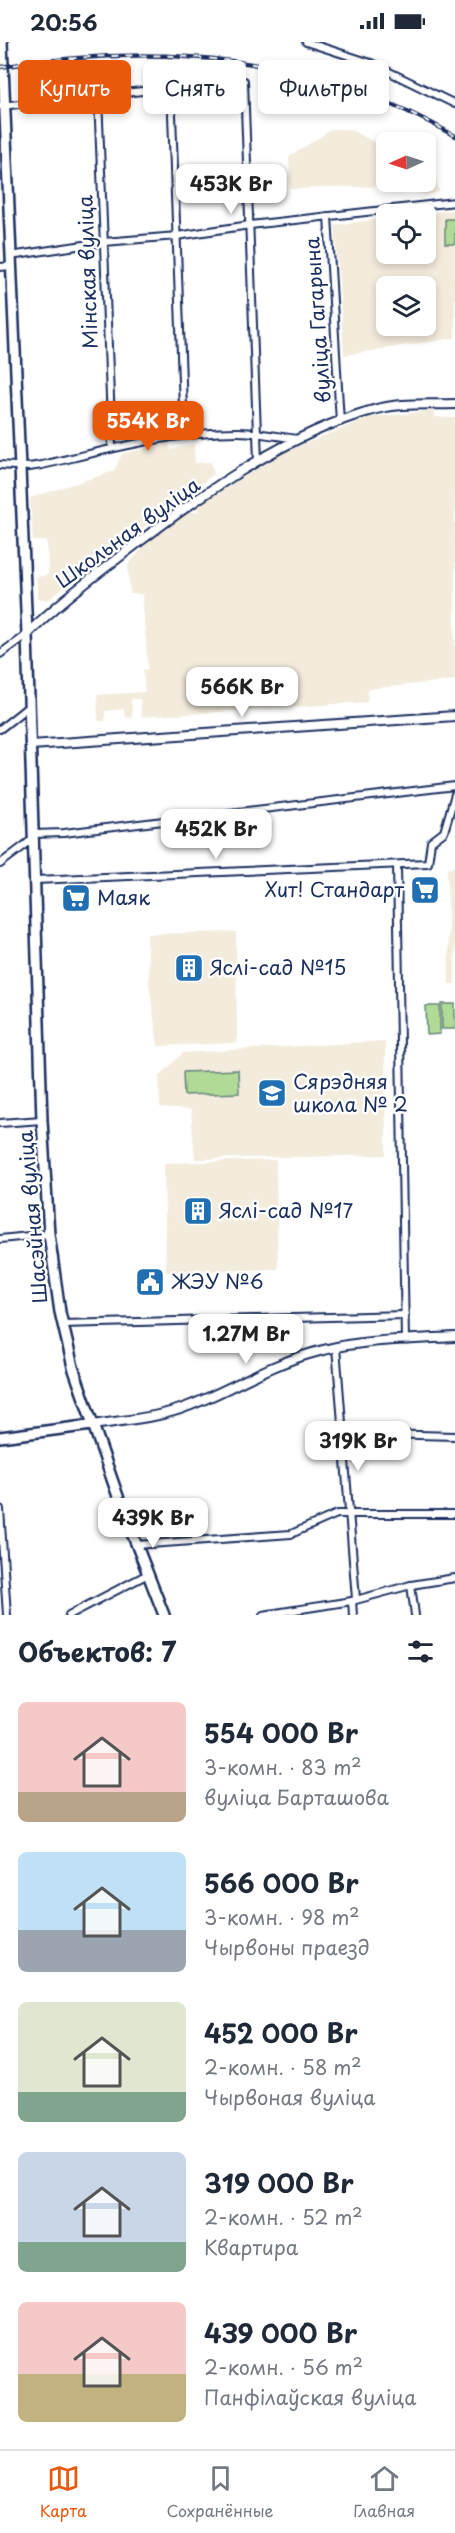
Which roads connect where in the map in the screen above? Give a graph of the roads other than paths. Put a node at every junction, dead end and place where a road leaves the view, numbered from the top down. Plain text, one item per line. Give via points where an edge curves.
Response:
1 (2, 42) edge
2 (306, 42) edge
3 (18, 104) edge
4 (455, 104) edge
5 (2, 106) edge
6 (99, 114) edge
7 (172, 114) edge
8 (245, 114) edge
9 (3, 193) edge
10 (455, 202) edge
11 (328, 216) junction
12 (250, 225) junction
13 (177, 236) junction
14 (104, 242) junction
15 (10, 261) junction
16 (0, 267) edge
17 (455, 404) edge
18 (340, 422) junction
19 (184, 435) junction
20 (258, 435) junction
21 (299, 440) junction
22 (112, 447) junction
23 (258, 461) junction
24 (0, 465) edge
25 (19, 465) junction
26 (27, 634) junction
27 (0, 654) edge
28 (29, 706) junction
29 (455, 716) edge
30 (0, 729) edge
31 (31, 745) junction
32 (455, 786) edge
33 (455, 794) edge
34 (33, 836) junction
35 (0, 864) edge
36 (397, 864) junction
37 (35, 880) junction
38 (42, 1120) junction
39 (0, 1123) edge
40 (50, 1234) junction
41 (0, 1239) edge
42 (405, 1315) junction
43 (62, 1324) junction
44 (455, 1337) edge
45 (405, 1340) junction
46 (336, 1347) junction
47 (92, 1425) junction
48 (344, 1433) junction
49 (455, 1436) edge
50 (0, 1437) edge
51 (0, 1509) edge
52 (349, 1513) junction
53 (455, 1514) edge
54 (136, 1545) junction
55 (148, 1574) junction
56 (455, 1578) edge
57 (411, 1585) junction
58 (354, 1600) junction
59 (7, 1615) edge
60 (69, 1615) edge
61 (164, 1615) edge
62 (263, 1615) edge
63 (269, 1615) edge
64 (353, 1615) edge
65 (416, 1615) edge

1 - 5 main road, Шасэйная вуліца
2 - 4 street via 371,63
3 - 5 street
5 - 9 main road, Шасэйная вуліца
6 - 14 street, Мінская вуліца
7 - 13 street
8 - 12 street
9 - 15 main road, Шасэйная вуліца
10 - 11 street
11 - 12 street
11 - 18 street, вуліца Гагарына
12 - 13 street
12 - 20 street
13 - 14 street
13 - 19 street
14 - 15 street
14 - 22 street, Мінская вуліца
15 - 16 street
15 - 25 main road, Шасэйная вуліца
17 - 18 street, Школьная вуліца via 393,405
18 - 21 street, Школьная вуліца
19 - 20 street
19 - 22 street
20 - 21 street
20 - 23 street
21 - 23 street, Школьная вуліца
22 - 25 street via 42,465
23 - 26 street, Школьная вуліца via 147,535 74,591
24 - 25 street
25 - 26 main road, Шасэйная вуліца
26 - 27 street, Школьная вуліца
26 - 28 main road, Шасэйная вуліца
28 - 30 street
28 - 31 main road, Шасэйная вуліца
29 - 31 street
31 - 34 main road, Шасэйная вуліца
32 - 34 street
33 - 36 street via 444,832 431,842 428,863
34 - 35 street
34 - 37 main road, Шасэйная вуліца
36 - 37 street
36 - 42 street
37 - 38 main road, Шасэйная вуліца
38 - 39 street
38 - 40 main road, Шасэйная вуліца
40 - 41 street
40 - 43 main road, Шасэйная вуліца
42 - 43 street
42 - 45 street
43 - 47 main road, Шасэйная вуліца
44 - 45 street
45 - 46 street
46 - 47 street via 268,1369 190,1406
46 - 48 street
47 - 50 main road
47 - 54 main road, Шасэйная вуліца
48 - 49 street
48 - 52 street
51 - 59 street
52 - 53 street
52 - 54 street via 337,1514 291,1534
52 - 58 street
54 - 55 main road, Шасэйная вуліца
55 - 60 street
55 - 61 main road, Шасэйная вуліца
56 - 57 street
57 - 58 street
57 - 65 street
58 - 63 street
58 - 64 street
62 - 63 street

